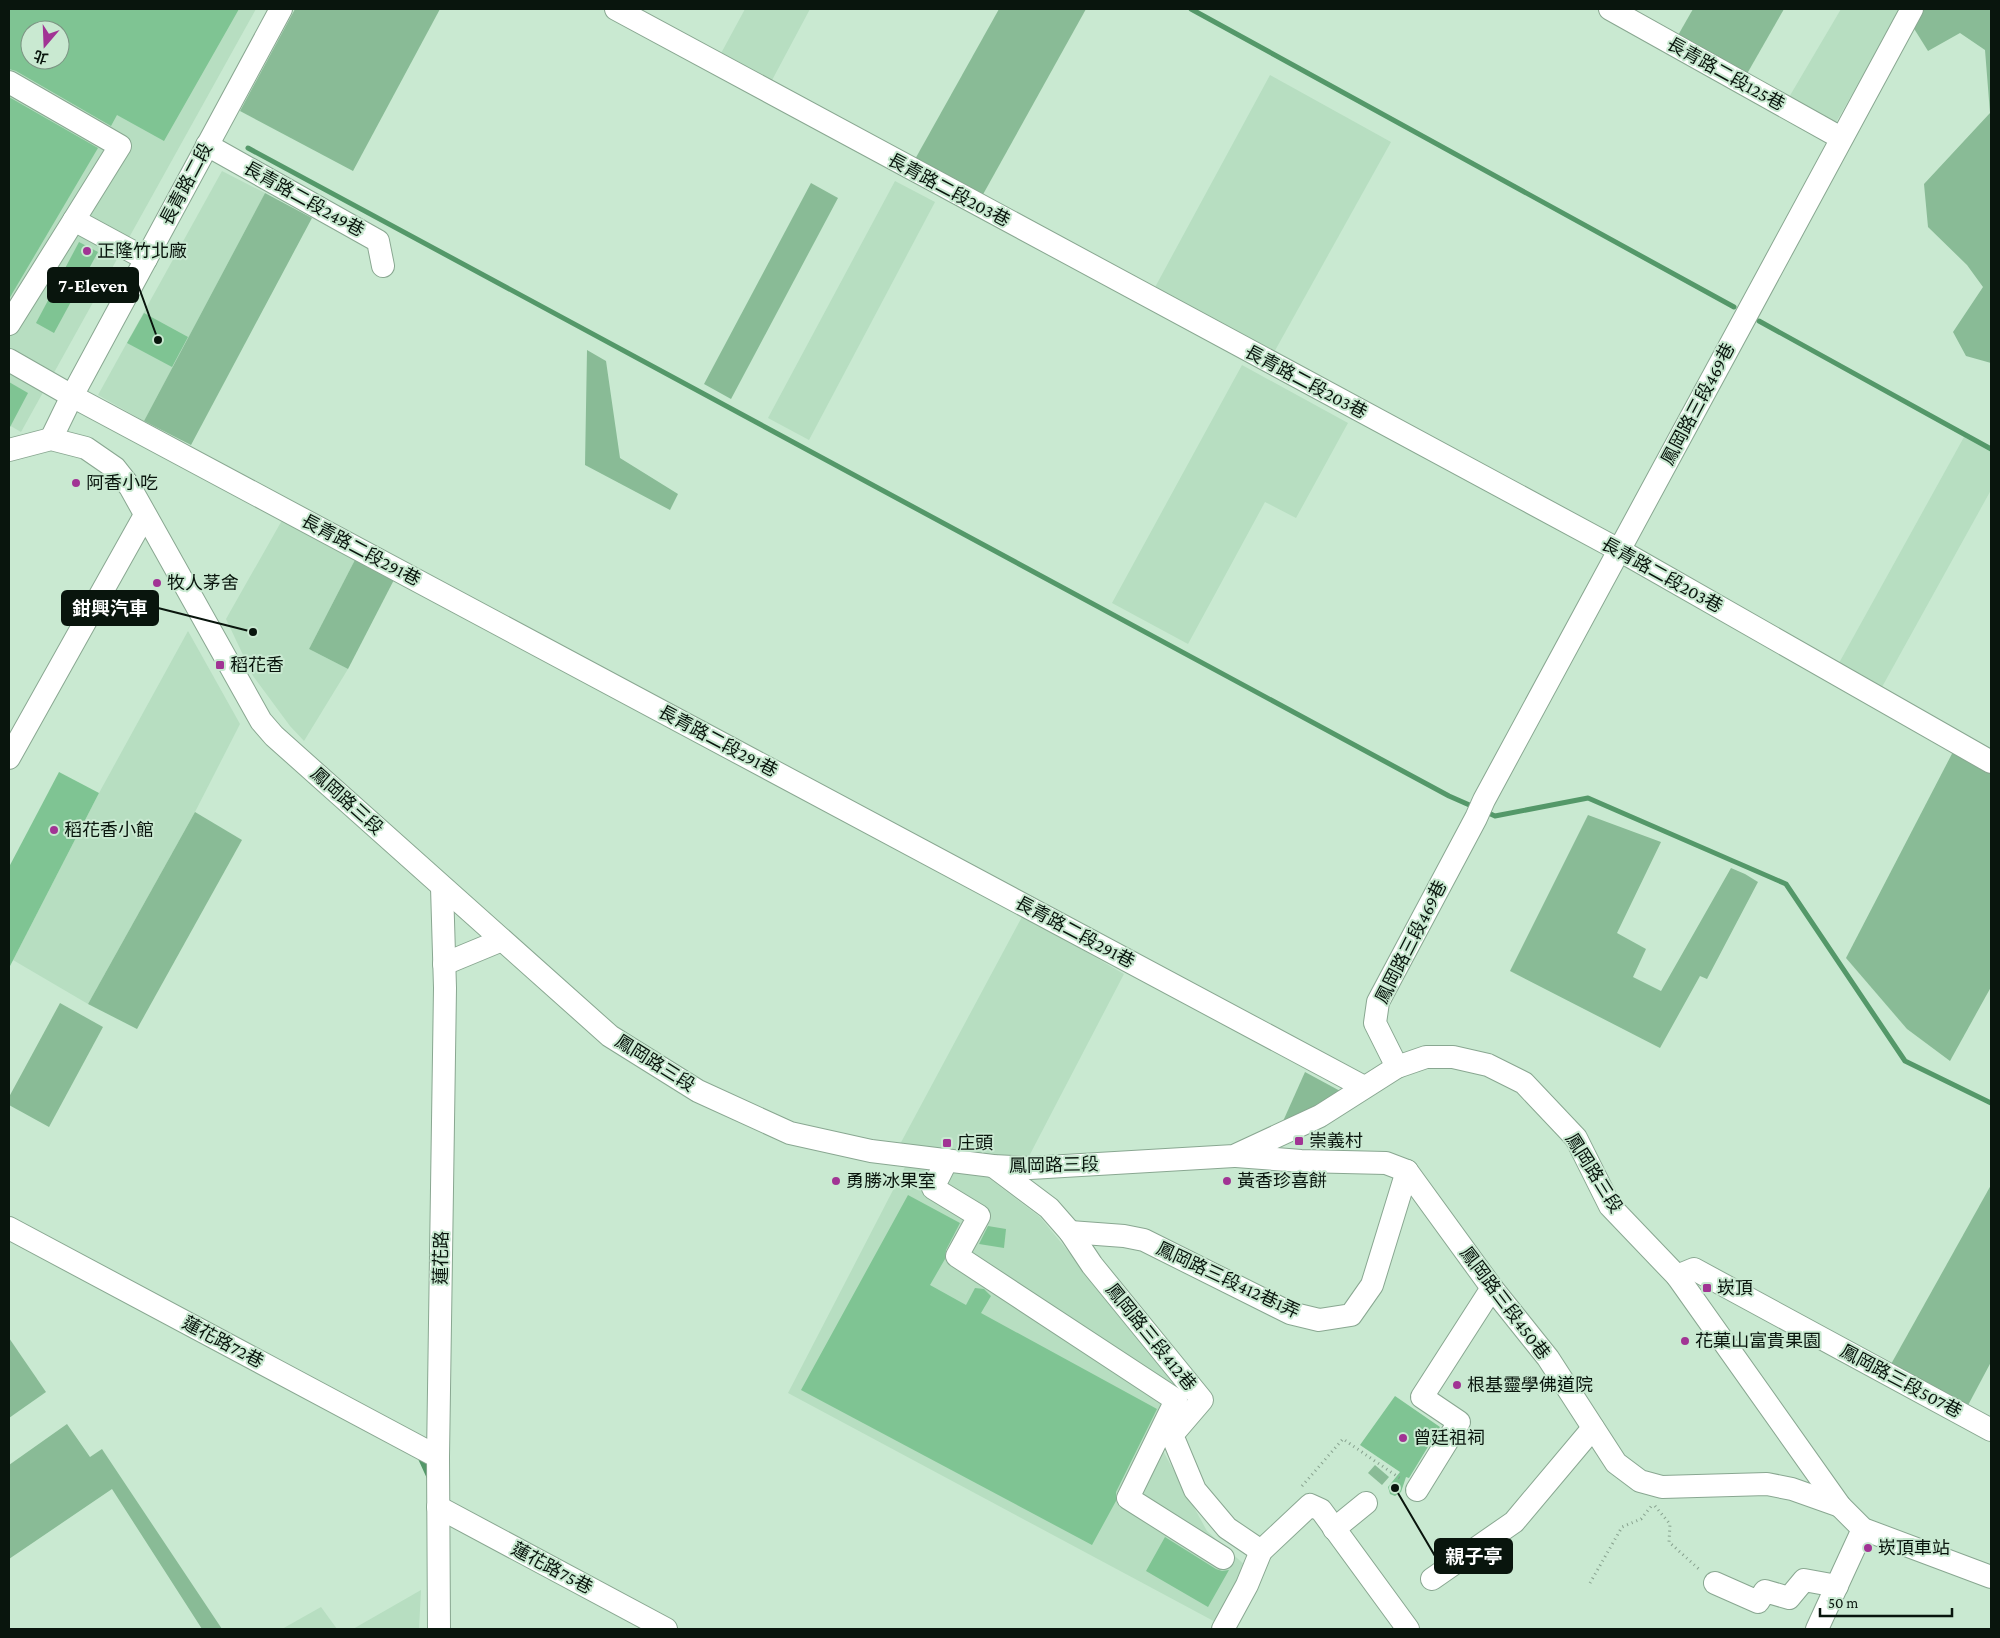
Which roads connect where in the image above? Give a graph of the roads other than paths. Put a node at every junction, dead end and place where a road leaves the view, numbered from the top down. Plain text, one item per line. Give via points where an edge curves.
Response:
1 (280, 9) edge
2 (616, 9) edge
3 (1610, 9) edge
4 (1912, 9) edge
5 (9, 82) edge
6 (1841, 138) junction
7 (207, 145) junction
8 (74, 220) junction
9 (146, 259) junction
10 (383, 266) dead end
11 (9, 324) edge
12 (9, 360) edge
13 (72, 396) junction
14 (51, 440) junction
15 (9, 450) edge
16 (145, 514) junction
17 (1619, 550) junction
18 (9, 758) edge
19 (1991, 762) edge
20 (442, 887) junction
21 (502, 940) junction
22 (444, 964) junction
23 (1397, 1067) junction
24 (1364, 1087) junction
25 (1234, 1156) junction
26 (947, 1160) junction
27 (993, 1166) junction
28 (1407, 1171) junction
29 (9, 1228) edge
30 (1070, 1232) junction
31 (1677, 1276) junction
32 (1492, 1288) junction
33 (1593, 1428) junction
34 (1991, 1430) edge
35 (438, 1457) junction
36 (1417, 1490) road end
37 (1366, 1503) dead end
38 (1840, 1506) junction
39 (438, 1507) junction
40 (1334, 1529) junction
41 (1863, 1529) junction
42 (1261, 1551) junction
43 (1223, 1558) dead end
44 (1991, 1578) edge
45 (1432, 1579) dead end
46 (1715, 1583) road end
47 (1837, 1586) junction
48 (438, 1629) edge
49 (666, 1629) edge
50 (1223, 1629) edge
51 (1408, 1629) edge
52 (1818, 1629) edge

1 - 7 street, 長青路二段
2 - 17 street, 長青路二段203巷
3 - 6 street, 長青路二段125巷
4 - 6 street, 鳳岡路三段469巷
5 - 8 street via 120,146
6 - 17 street, 鳳岡路三段469巷
7 - 9 street, 長青路二段
7 - 10 street, 長青路二段249巷 via 378,241
8 - 9 street
8 - 11 street
9 - 13 street, 長青路二段
12 - 13 street, 長青路二段291巷
13 - 14 street, 長青路二段
13 - 24 street, 長青路二段291巷
14 - 15 street, 鳳岡路三段
14 - 16 street, 鳳岡路三段 via 86,448 116,468
16 - 18 street
16 - 20 street, 鳳岡路三段 via 261,721
17 - 19 street, 長青路二段203巷
17 - 23 street, 鳳岡路三段469巷 via 1378,1002 1375,1023
20 - 21 street, 鳳岡路三段
20 - 22 street, 蓮花路
21 - 22 street
21 - 26 street, 鳳岡路三段 via 610,1036 698,1091 790,1133 871,1150
22 - 35 street, 蓮花路
23 - 24 street, 鳳岡路三段
23 - 31 street, 鳳岡路三段 via 1426,1057 1453,1057 1488,1065 1524,1083 1576,1138 1610,1206
24 - 25 street, 鳳岡路三段 via 1320,1116
25 - 27 street, 鳳岡路三段 via 1030,1168
25 - 28 street via 1386,1163
26 - 27 street, 鳳岡路三段
26 - 43 street via 933,1188 979,1216 957,1256 1176,1400 1128,1498
27 - 30 street, 鳳岡路三段412巷 via 1049,1208
28 - 30 street, 鳳岡路三段412巷1弄 via 1372,1284 1351,1315 1335,1318 1319,1320 1290,1313 1144,1240
28 - 32 street, 鳳岡路三段450巷
29 - 35 street, 蓮花路72巷
30 - 42 street, 鳳岡路三段412巷 via 1092,1265 1202,1400 1172,1435 1195,1490 1227,1528
31 - 34 street, 鳳岡路三段507巷 via 1694,1269
31 - 38 street, 鳳岡路三段
32 - 33 street, 鳳岡路三段450巷 via 1548,1358
32 - 36 street via 1422,1397 1459,1422
33 - 38 street, 鳳岡路三段450巷 via 1616,1463 1640,1481 1670,1488 1767,1484
33 - 45 street via 1514,1522
35 - 39 street, 蓮花路
37 - 40 street
38 - 41 street, 鳳岡路三段
39 - 48 street, 蓮花路
39 - 49 street, 蓮花路75巷
40 - 42 street via 1321,1510 1310,1505
40 - 51 street
41 - 44 street, 鳳岡路三段
41 - 47 street
42 - 50 street
46 - 47 street via 1758,1602 1765,1591 1789,1598 1804,1580
47 - 52 street

